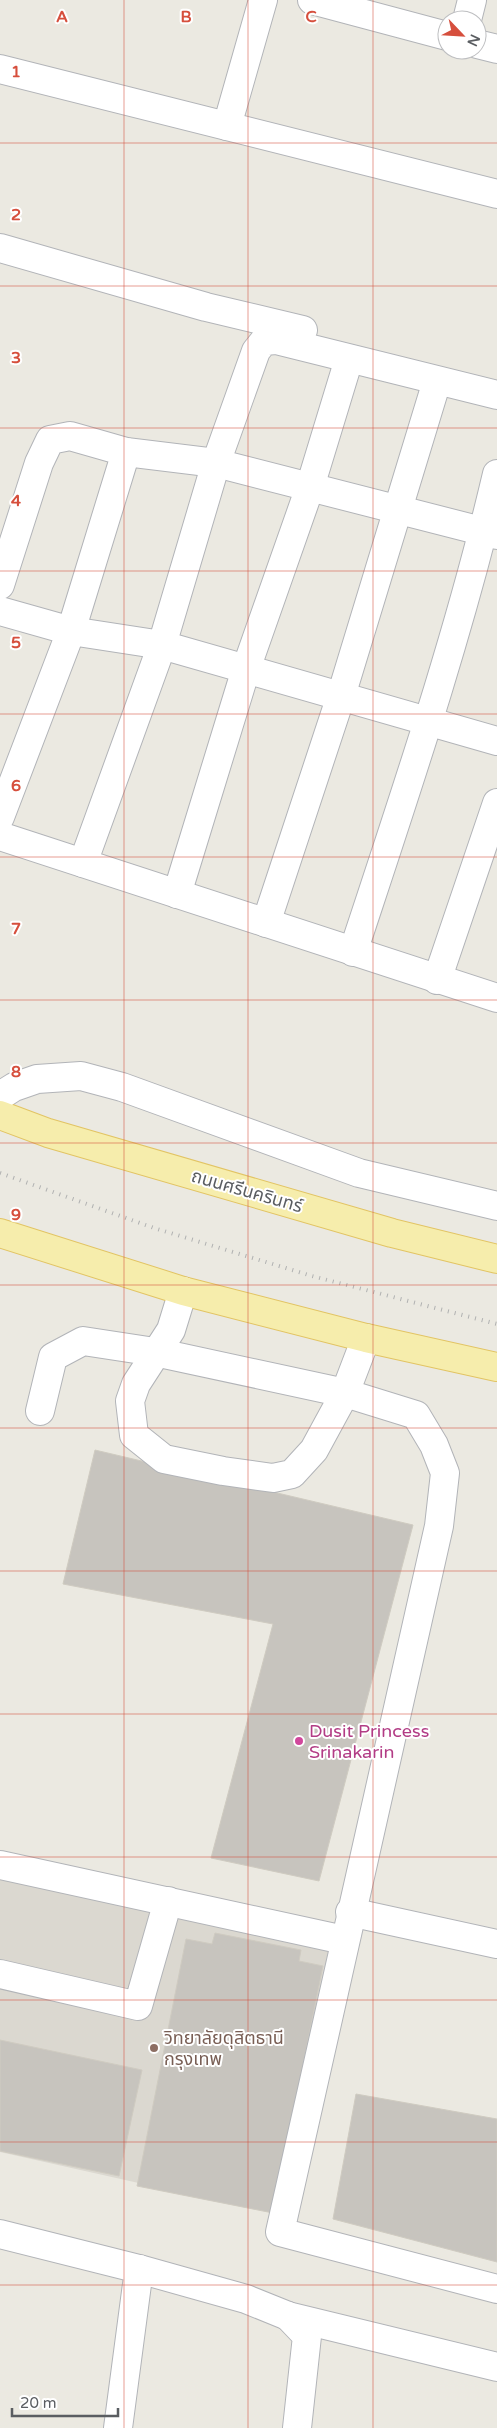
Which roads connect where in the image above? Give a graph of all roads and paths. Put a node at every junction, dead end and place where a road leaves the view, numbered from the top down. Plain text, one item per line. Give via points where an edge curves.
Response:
1 (263, 0) edge
2 (312, 0) edge
3 (437, 33) edge
4 (0, 69) edge
5 (227, 126) junction
6 (497, 194) edge
7 (0, 248) edge
8 (349, 359) junction
9 (497, 378) edge
10 (437, 381) junction
11 (497, 395) edge
12 (126, 452) junction
13 (216, 463) junction
14 (497, 474) edge
15 (310, 487) junction
16 (398, 510) junction
17 (490, 533) edge
18 (0, 585) edge
19 (0, 611) edge
20 (71, 631) junction
21 (162, 645) junction
22 (246, 669) junction
23 (341, 696) junction
24 (428, 722) junction
25 (497, 741) edge
26 (497, 803) edge
27 (0, 817) edge
28 (0, 836) edge
29 (83, 863) junction
30 (177, 894) junction
31 (266, 923) junction
32 (353, 952) junction
33 (437, 980) junction
34 (497, 998) edge
35 (0, 1096) edge
36 (0, 1115) edge
37 (497, 1206) edge
38 (0, 1233) edge
39 (497, 1259) edge
40 (183, 1291) junction
41 (366, 1338) junction
42 (155, 1352) junction
43 (497, 1367) edge
44 (345, 1393) junction
45 (40, 1411) dead end
46 (0, 1865) edge
47 (168, 1901) junction
48 (350, 1912) junction
49 (344, 1940) junction
50 (497, 1944) edge
51 (0, 1974) edge
52 (0, 2234) edge
53 (138, 2269) junction
54 (497, 2289) edge
55 (288, 2316) junction
56 (497, 2367) edge
57 (118, 2428) edge
58 (297, 2428) edge

1 - 5 street
2 - 3 street
4 - 5 street
5 - 6 street
7 - 9 street via 206,307
8 - 10 street
8 - 13 street via 276,340 264,341 256,351
8 - 15 street
10 - 11 street
10 - 16 street
12 - 13 street
12 - 18 street via 70,436 50,440 39,463
12 - 20 street
13 - 15 street
13 - 21 street
14 - 17 street
15 - 16 street
15 - 22 street
16 - 17 street
16 - 23 street
17 - 24 street
19 - 20 street
20 - 21 street
20 - 27 street
21 - 22 street
21 - 29 street
22 - 23 street
22 - 30 street
23 - 24 street
23 - 31 street
24 - 25 street
24 - 32 street
26 - 33 street
28 - 29 street
29 - 30 street
30 - 31 street
31 - 32 street
32 - 33 street
33 - 34 street
35 - 37 street via 37,1079 82,1076 122,1087 359,1173
36 - 39 main road, ถนนศรีนครินทร์ via 48,1133 392,1233
38 - 40 main road
40 - 41 main road
40 - 42 street via 171,1330
41 - 43 main road
41 - 44 street
42 - 44 street
42 - 44 street via 130,1401 134,1435 164,1459 273,1478 292,1474 314,1450
42 - 45 street via 83,1341 53,1357
44 - 48 street via 416,1415 434,1445 445,1473 439,1526
46 - 47 street
47 - 49 street
47 - 51 street via 138,2006
48 - 49 street
48 - 50 street
49 - 54 street via 280,2232
52 - 53 street
53 - 55 street via 246,2299
53 - 57 street
55 - 56 street
55 - 58 street via 307,2336

